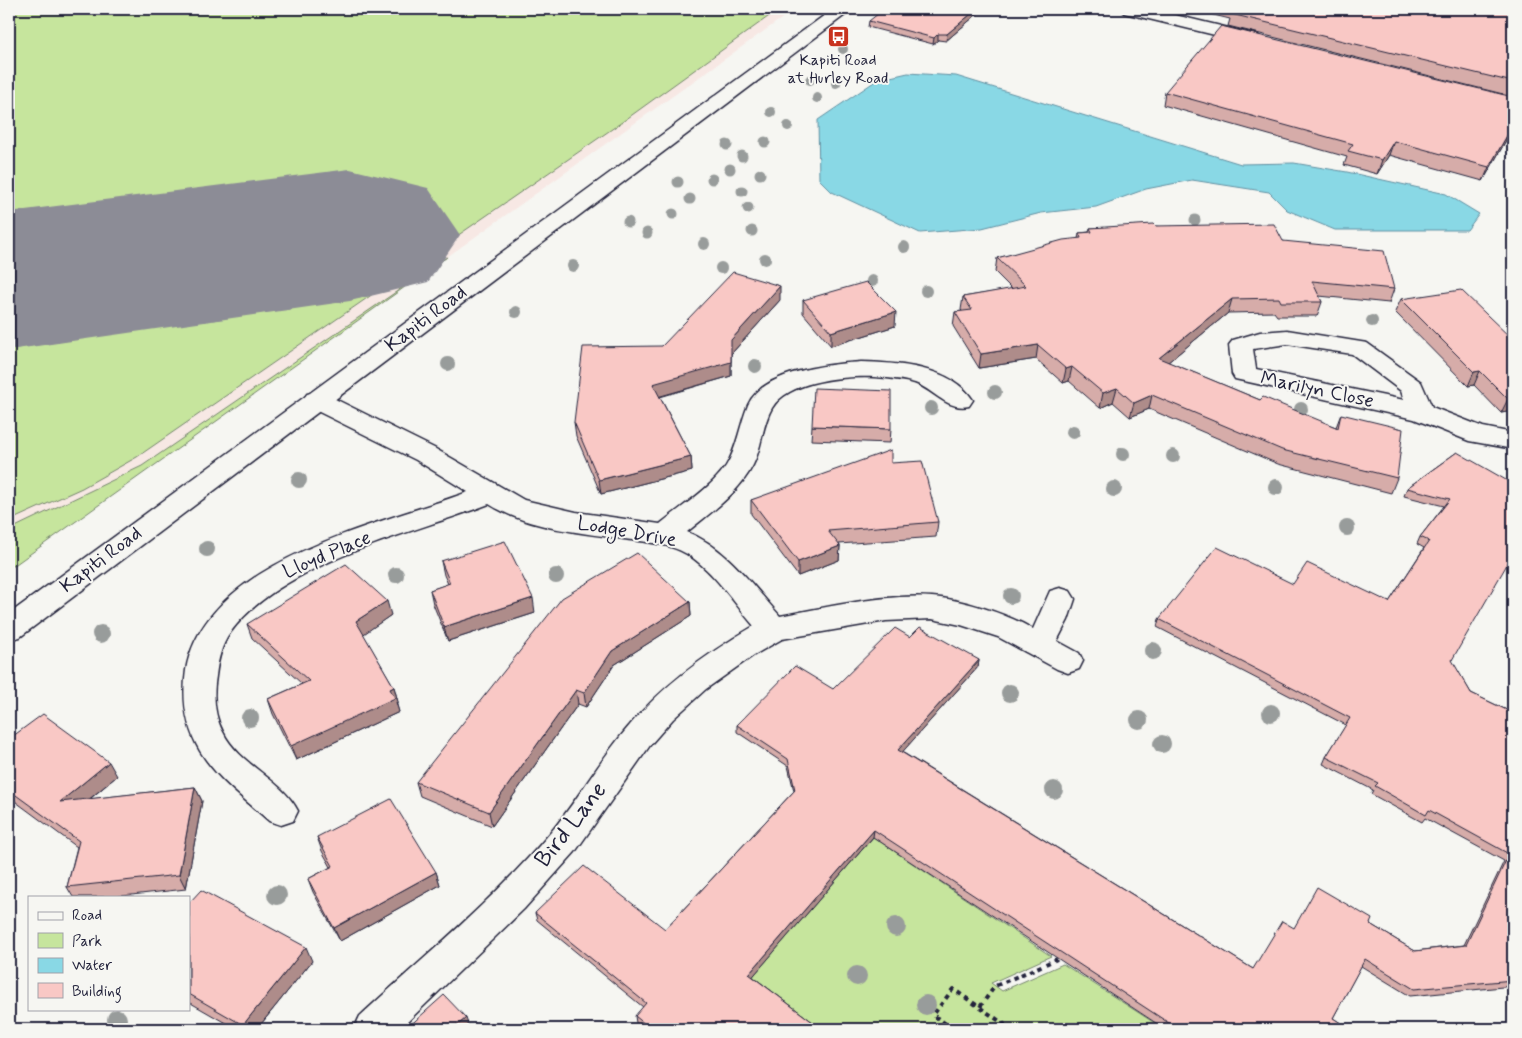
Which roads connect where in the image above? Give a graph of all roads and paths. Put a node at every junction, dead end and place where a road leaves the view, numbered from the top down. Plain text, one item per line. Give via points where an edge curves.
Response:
1 (844, 9) edge
2 (1130, 9) edge
3 (1270, 44) edge
4 (316, 400) junction
5 (960, 400) dead end
6 (1421, 412) junction
7 (1513, 441) edge
8 (489, 494) junction
9 (666, 535) junction
10 (1060, 599) dead end
11 (9, 629) edge
12 (774, 629) junction
13 (1040, 644) junction
14 (1068, 661) dead end
15 (282, 811) dead end
16 (1056, 959) edge
17 (980, 1007) junction
18 (373, 1029) edge
19 (953, 1029) edge
20 (1000, 1029) edge

1 - 4 street, Kapiti Road
2 - 3 street
4 - 8 street, Lodge Drive via 426,454
4 - 11 street, Kapiti Road
5 - 9 street via 936,382 889,371 835,372 801,378 768,396 761,404 740,466 728,482
6 - 6 street, Marilyn Close via 1244,374 1241,344 1287,338 1359,348 1412,387
6 - 7 street, Marilyn Close via 1478,435
8 - 9 street, Lodge Drive via 538,515
8 - 15 street, Lloyd Place via 317,555 250,594 224,619 208,644 199,671 199,698 205,726 215,747
9 - 12 street, Lodge Drive via 696,547 715,562
10 - 13 street
12 - 13 street via 886,610 932,608 985,620
12 - 18 street, Bird Lane via 743,647 662,710 640,735 563,842 512,898
13 - 14 street
16 - 17 path via 995,986
17 - 19 path via 953,989 933,1015
17 - 20 path via 1004,1024

